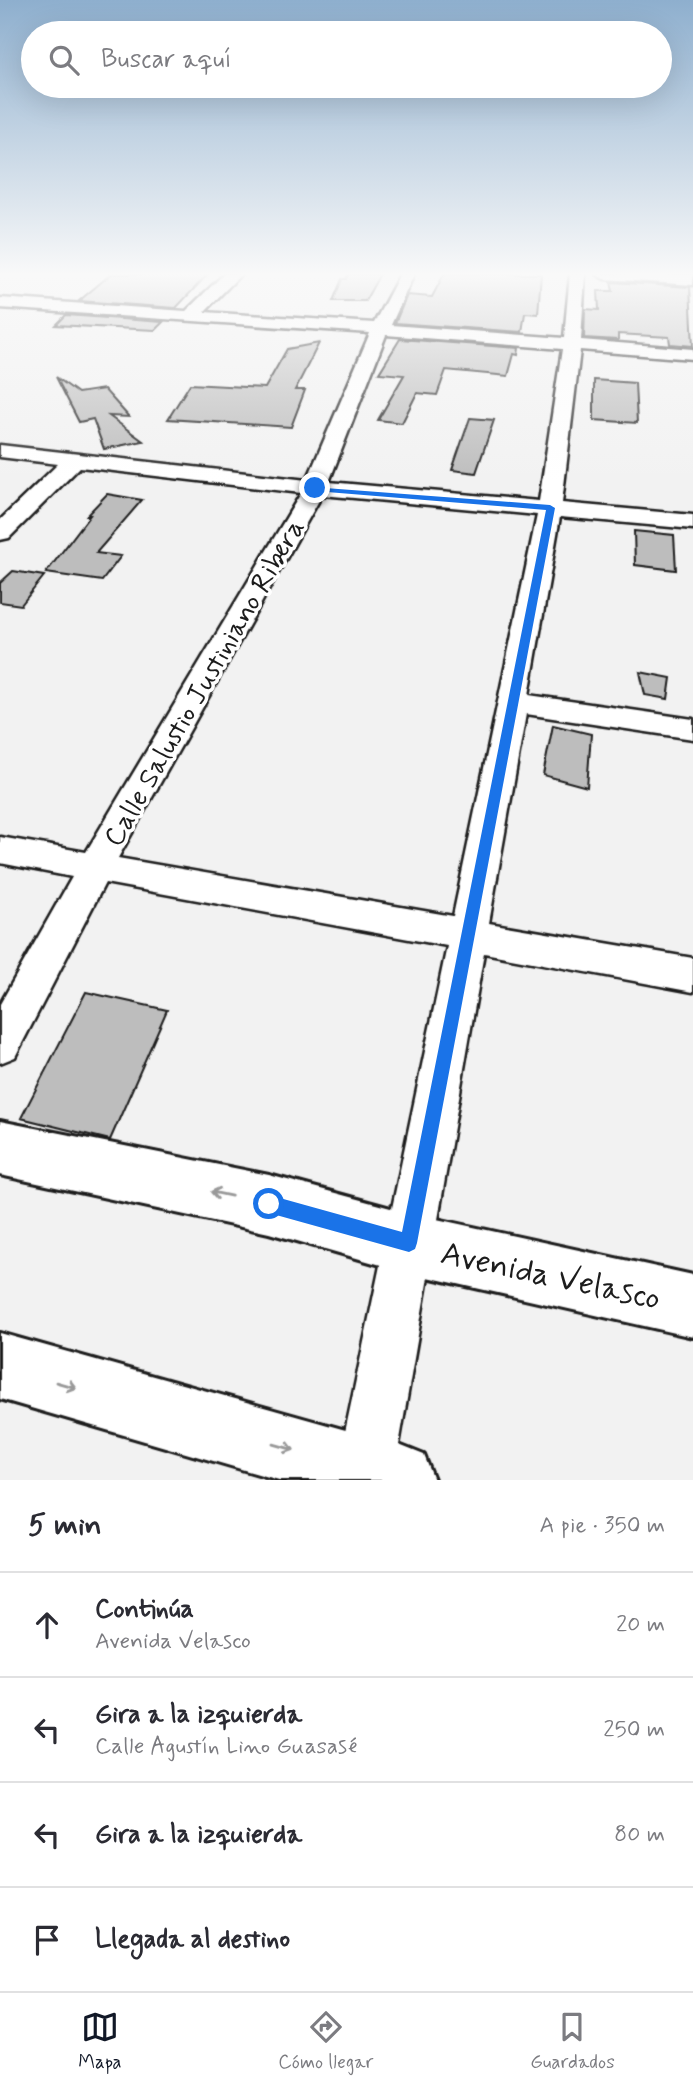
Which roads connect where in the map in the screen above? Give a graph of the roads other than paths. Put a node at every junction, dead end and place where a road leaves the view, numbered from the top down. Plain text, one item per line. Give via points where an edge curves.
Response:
1 (374, 343) edge
2 (560, 343) edge
3 (572, 344) junction
4 (693, 354) edge
5 (0, 451) edge
6 (76, 459) junction
7 (315, 488) junction
8 (550, 508) junction
9 (693, 522) edge
10 (0, 533) edge
11 (513, 702) junction
12 (693, 729) edge
13 (0, 850) edge
14 (95, 867) junction
15 (469, 933) junction
16 (693, 975) edge
17 (0, 1044) edge
18 (0, 1148) edge
19 (409, 1243) junction
20 (693, 1306) edge
21 (0, 1366) edge
22 (376, 1477) edge

1 - 7 street, Calle Salustio Justiniano Ribera
2 - 3 street
3 - 4 street
3 - 8 street
5 - 6 street
6 - 7 street
6 - 10 street
7 - 8 street
7 - 14 street, Calle Salustio Justiniano Ribera
8 - 9 street
8 - 11 street
11 - 12 street
11 - 15 street
13 - 14 street
14 - 15 street
14 - 17 street, Calle Salustio Justiniano Ribera
15 - 16 street
15 - 19 street
19 -> 18 street, Avenida Velasco via 269,1204
19 - 20 street, Avenida Velasco
19 - 22 street
21 -> 22 street

